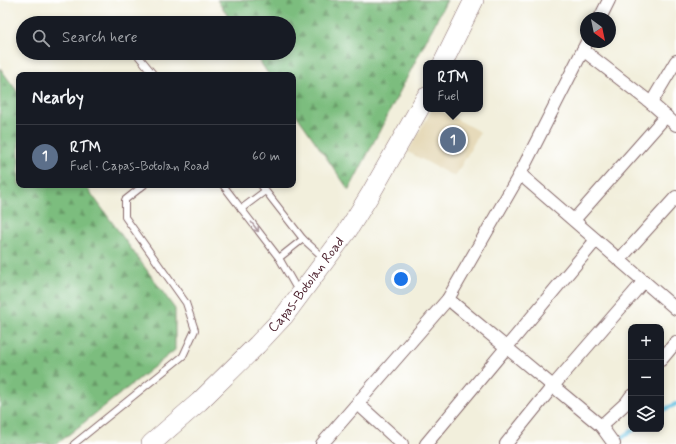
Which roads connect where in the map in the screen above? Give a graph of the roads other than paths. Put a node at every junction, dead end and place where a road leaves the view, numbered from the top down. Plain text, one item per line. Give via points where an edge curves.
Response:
1 (474, 0) edge
2 (609, 0) edge
3 (603, 12) edge
4 (584, 48) edge
5 (587, 48) edge
6 (142, 60) edge
7 (444, 60) edge
8 (676, 61) edge
9 (152, 72) edge
10 (423, 102) edge
11 (651, 103) junction
12 (666, 116) junction
13 (676, 125) edge
14 (520, 174) junction
15 (140, 188) edge
16 (225, 188) edge
17 (263, 188) edge
18 (265, 191) junction
19 (676, 197) edge
20 (241, 209) junction
21 (574, 220) junction
22 (303, 239) junction
23 (596, 240) junction
24 (279, 258) junction
25 (325, 259) junction
26 (619, 260) junction
27 (644, 281) junction
28 (300, 295) junction
29 (448, 299) junction
30 (676, 309) edge
31 (676, 342) edge
32 (506, 348) junction
33 (664, 356) edge
34 (553, 386) junction
35 (628, 400) edge
36 (358, 404) junction
37 (601, 426) junction
38 (74, 444) edge
39 (151, 444) edge
40 (322, 444) edge
41 (402, 444) edge
42 (426, 444) edge
43 (506, 444) edge
44 (614, 444) edge

1 - 7 main road
2 - 3 street
4 - 14 street
5 - 11 street
6 - 9 lane
8 - 11 street
10 - 25 main road, Capas-Botolan Road via 348,230
11 - 12 street
12 - 13 street
12 - 21 street
14 - 21 street
14 - 29 street
15 - 38 lane via 125,200 125,217 186,303 195,330 183,356
16 - 20 lane
17 - 18 lane
18 - 20 lane
18 - 22 lane
19 - 26 street
20 -> 24 lane
21 - 23 street
22 - 24 lane
22 - 25 lane
23 - 26 street
23 - 32 street
24 - 28 lane
25 - 28 main road, Capas-Botolan Road
26 - 27 street
27 - 30 street
27 - 34 street
28 - 39 main road, Capas-Botolan Road via 257,345 199,402
29 - 32 street
29 - 36 street
31 - 33 street
32 - 34 street
32 - 42 street
34 - 37 street
34 - 43 street
35 - 37 street
36 - 40 street
36 - 41 street
37 - 44 street

